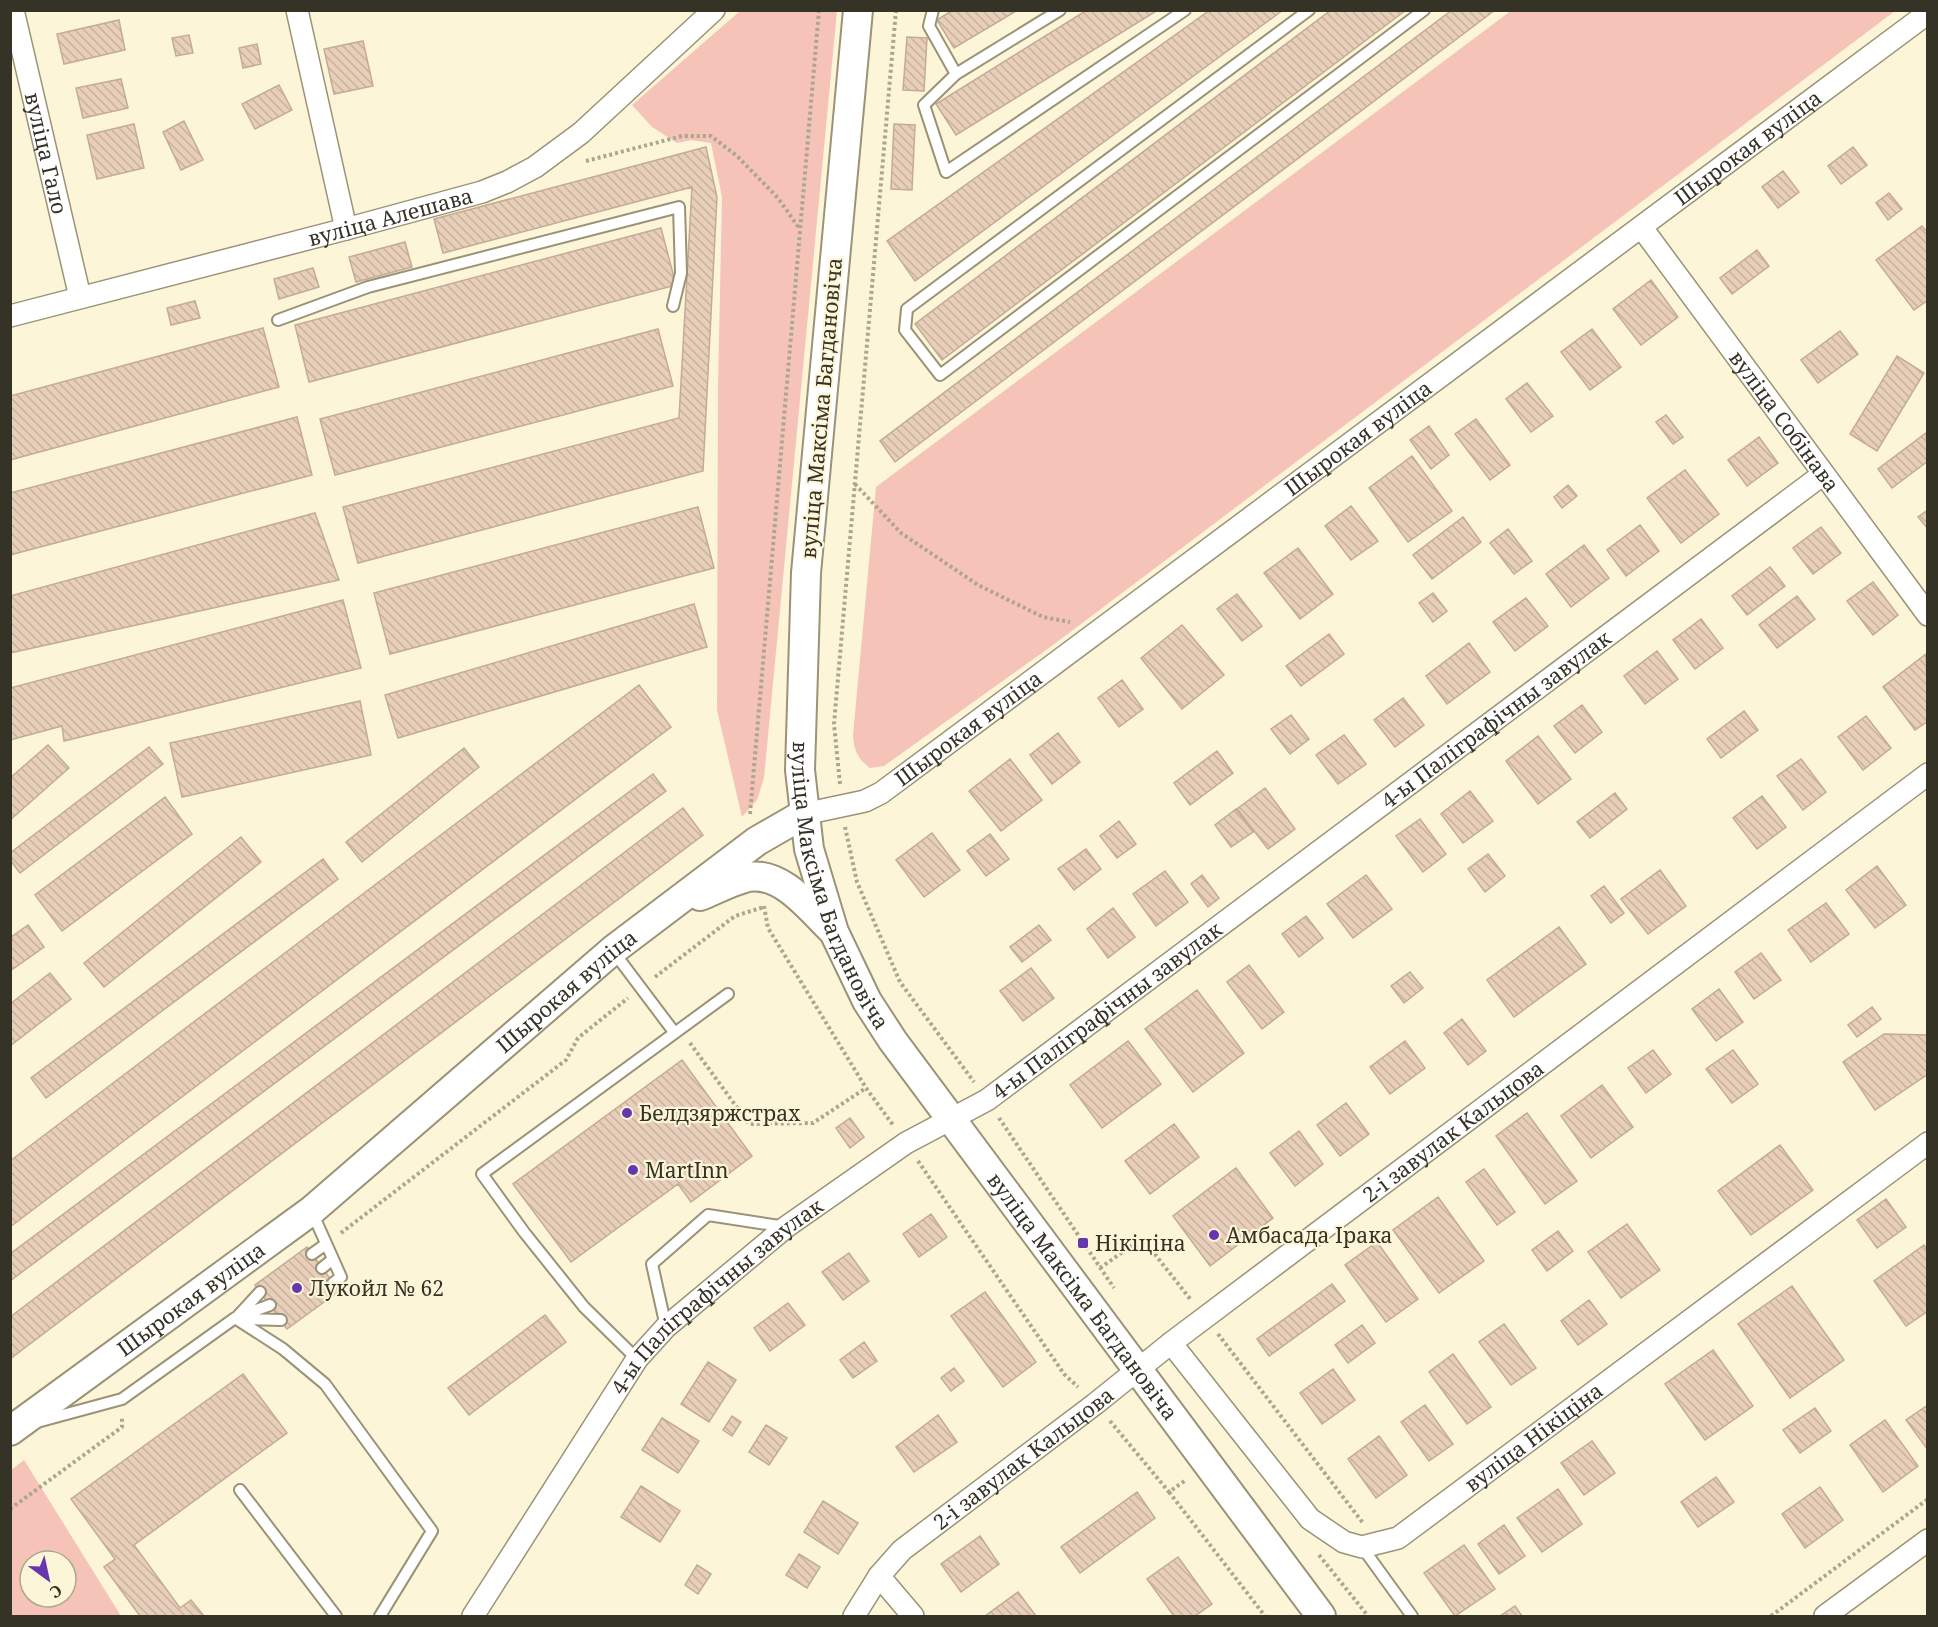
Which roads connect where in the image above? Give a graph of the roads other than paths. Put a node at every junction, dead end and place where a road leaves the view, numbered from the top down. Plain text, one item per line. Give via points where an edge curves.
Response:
1 (13, 10) edge
2 (297, 10) edge
3 (714, 10) edge
4 (858, 10) edge
5 (933, 10) edge
6 (1060, 10) edge
7 (1185, 10) edge
8 (1309, 10) edge
9 (1424, 10) edge
10 (1928, 14) edge
11 (956, 74) junction
12 (1642, 228) junction
13 (346, 229) junction
14 (80, 297) junction
15 (673, 306) dead end
16 (10, 316) edge
17 (278, 320) dead end
18 (1822, 475) junction
19 (1928, 615) edge
20 (1928, 774) edge
21 (804, 814) junction
22 (665, 910) junction
23 (834, 932) junction
24 (613, 950) junction
25 (728, 994) dead end
26 (674, 1032) junction
27 (951, 1119) junction
28 (1928, 1143) edge
29 (311, 1211) junction
30 (786, 1227) junction
31 (326, 1244) junction
32 (312, 1254) dead end
33 (333, 1259) junction
34 (322, 1268) dead end
35 (333, 1283) dead end
36 (260, 1292) dead end
37 (270, 1305) dead end
38 (236, 1318) junction
39 (281, 1320) dead end
40 (666, 1327) junction
41 (1171, 1343) junction
42 (637, 1359) junction
43 (1139, 1370) junction
44 (12, 1430) edge
45 (240, 1490) dead end
46 (1928, 1540) edge
47 (1370, 1545) junction
48 (879, 1576) junction
49 (336, 1617) edge
50 (380, 1617) edge
51 (473, 1617) edge
52 (854, 1617) edge
53 (913, 1617) edge
54 (1321, 1617) edge
55 (1412, 1617) edge
56 (1826, 1617) edge

1 - 14 street, вуліца Гало
2 - 13 street
3 - 13 street, вуліца Алешава via 581,134 535,167 482,192
4 - 21 main road, вуліца Максіма Багдановіча via 806,573 801,737
5 - 11 lane via 929,26
6 - 11 lane
7 - 11 lane via 946,172 924,105
8 - 9 lane via 907,309 905,330 940,375
10 - 12 street, Шырокая вуліца
12 - 18 street, вуліца Собінава
12 - 21 street, Шырокая вуліца via 881,793 865,801
13 - 14 street, вуліца Алешава
14 - 16 street, вуліца Алешава
15 - 17 lane via 681,273 679,207 368,287
18 - 19 street, вуліца Собінава
18 - 27 street, 4-ы Паліграфічны завулак via 987,1100
20 - 41 street, 2-і завулак Кальцова
21 - 22 main road, Шырокая вуліца via 757,841
21 - 23 main road, вуліца Максіма Багдановіча via 809,849
22 - 23 main road via 749,877 772,880 794,894
22 - 24 main road, Шырокая вуліца
23 - 27 main road, вуліца Максіма Багдановіча via 867,1001
24 - 26 lane
24 - 29 main road, Шырокая вуліца
25 - 26 lane
26 - 42 lane via 482,1173 584,1307
27 - 30 street, 4-ы Паліграфічны завулак via 906,1143
27 - 43 main road, вуліца Максіма Багдановіча
28 - 47 street, вуліца Нікіціна via 1398,1538
29 - 31 lane
29 - 44 main road, Шырокая вуліца
30 - 40 street, 4-ы Паліграфічны завулак
30 - 40 lane via 708,1215 652,1264
31 - 32 lane
31 - 33 lane
33 - 34 lane
33 - 35 lane via 341,1277
36 - 38 lane
37 - 38 lane
38 - 39 lane
38 - 44 lane via 122,1399
38 - 50 lane via 283,1349 325,1384 432,1531
40 - 42 street, 4-ы Паліграфічны завулак
41 - 43 street, 2-і завулак Кальцова
41 - 47 street via 1310,1519 1344,1542
42 - 51 street, 4-ы Паліграфічны завулак
43 - 48 street, 2-і завулак Кальцова via 902,1550
43 - 54 main road, вуліца Максіма Багдановіча
45 - 49 lane
46 - 56 street
47 - 55 lane
48 - 52 street, 2-і завулак Кальцова
48 - 53 street

